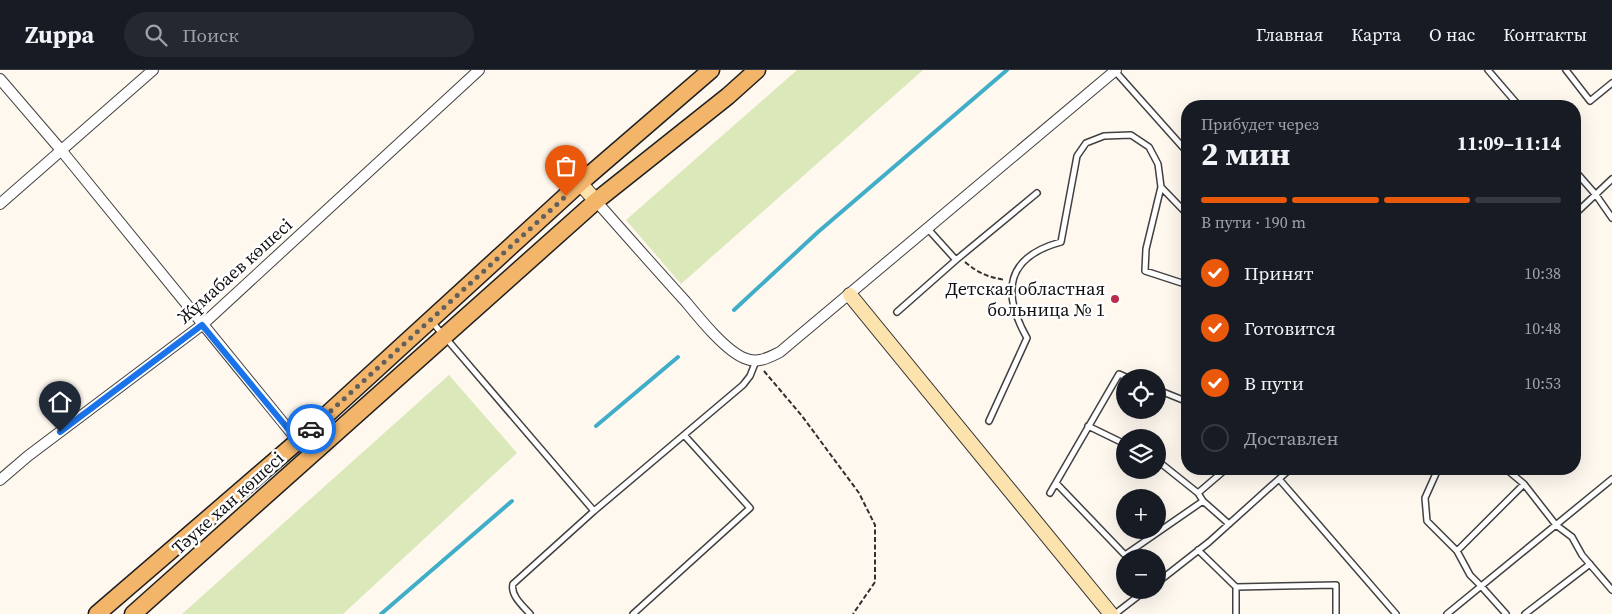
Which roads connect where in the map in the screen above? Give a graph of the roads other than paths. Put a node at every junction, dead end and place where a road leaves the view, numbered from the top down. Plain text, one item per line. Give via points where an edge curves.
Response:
1 (153, 70) edge
2 (479, 70) edge
3 (711, 70) edge
4 (757, 70) edge
5 (1115, 70) edge
6 (1488, 70) edge
7 (1566, 70) edge
8 (0, 79) edge
9 (1612, 83) edge
10 (1514, 100) edge
11 (1181, 145) edge
12 (61, 150) junction
13 (1581, 178) edge
14 (1612, 179) edge
15 (580, 183) junction
16 (1161, 187) junction
17 (1037, 193) dead end
18 (1596, 195) junction
19 (596, 202) junction
20 (0, 204) edge
21 (1181, 208) edge
22 (1581, 209) edge
23 (1612, 218) edge
24 (928, 229) junction
25 (957, 259) junction
26 (1181, 283) edge
27 (850, 295) junction
28 (897, 312) dead end
29 (430, 320) junction
30 (202, 325) junction
31 (446, 336) junction
32 (756, 361) junction
33 (1116, 379) edge
34 (1166, 393) edge
35 (1181, 399) edge
36 (989, 421) dead end
37 (1088, 426) junction
38 (684, 435) junction
39 (1116, 440) edge
40 (298, 441) junction
41 (1166, 467) edge
42 (1219, 475) edge
43 (1283, 475) edge
44 (1435, 475) edge
45 (1513, 475) edge
46 (1279, 478) junction
47 (1612, 479) edge
48 (0, 480) edge
49 (1056, 483) junction
50 (1524, 484) junction
51 (1050, 493) dead end
52 (1198, 493) junction
53 (1203, 501) junction
54 (594, 511) junction
55 (1229, 524) junction
56 (1556, 524) junction
57 (1198, 550) junction
58 (1457, 551) junction
59 (1590, 564) junction
60 (1166, 576) edge
61 (1481, 586) junction
62 (1236, 587) junction
63 (1612, 590) edge
64 (1134, 599) edge
65 (97, 614) edge
66 (133, 614) edge
67 (530, 614) edge
68 (633, 614) edge
69 (1113, 614) edge
70 (1236, 614) edge
71 (1336, 614) edge
72 (1396, 614) edge
73 (1447, 614) edge
74 (1506, 614) edge
75 (1526, 614) edge

1 - 12 street
2 - 30 street, Жұмабаев көшесі
3 - 15 main road, Тәуке хан көшесі
4 - 19 main road, Тәуке хан көшесі
5 - 11 lane
5 - 24 street
6 - 10 lane
7 - 9 lane via 1590,101
8 - 12 street
12 - 20 street
12 - 30 street
13 - 18 lane
14 - 18 lane
15 - 19 street
15 - 29 main road, Тәуке хан көшесі
16 - 21 lane
16 - 26 lane via 1146,249 1145,270
16 - 36 lane via 1158,164 1149,147 1131,135 1104,136 1086,143 1077,156 1062,242 1043,247 1023,262 1014,278 1011,297 1027,338
17 - 25 lane
18 - 22 lane
18 - 23 lane
19 - 31 main road, Тәуке хан көшесі
19 - 32 street via 733,352
24 - 25 lane
24 - 27 street
25 - 28 lane
27 - 32 street via 780,352
27 - 69 street
29 - 31 lane
29 - 40 main road, Тәуке хан көшесі
30 - 40 street
30 - 48 street, Жұмабаев көшесі
31 - 54 lane
31 - 66 main road, Тәуке хан көшесі
32 - 38 lane via 742,385
33 - 37 lane
34 - 35 lane
37 - 39 lane
37 - 49 lane
38 - 54 lane
38 - 68 lane via 750,508
40 - 65 main road, Тәуке хан көшесі
41 - 52 lane
42 - 52 lane
43 - 46 lane
44 - 58 lane via 1425,498 1427,521
45 - 50 lane
46 - 55 lane
46 - 72 lane
47 - 56 lane
49 - 51 lane
49 - 53 lane via 1125,555
50 - 56 lane
50 - 58 lane
52 - 53 lane
53 - 55 lane
54 - 67 lane via 513,584 514,596
55 - 57 lane
56 - 59 lane via 1572,537
56 - 61 lane
57 - 60 lane
57 - 62 lane
58 - 61 lane via 1470,575
59 - 63 lane
59 - 75 lane
61 - 73 lane
61 - 74 lane
62 - 70 lane
62 - 71 lane via 1336,585
64 - 69 lane

